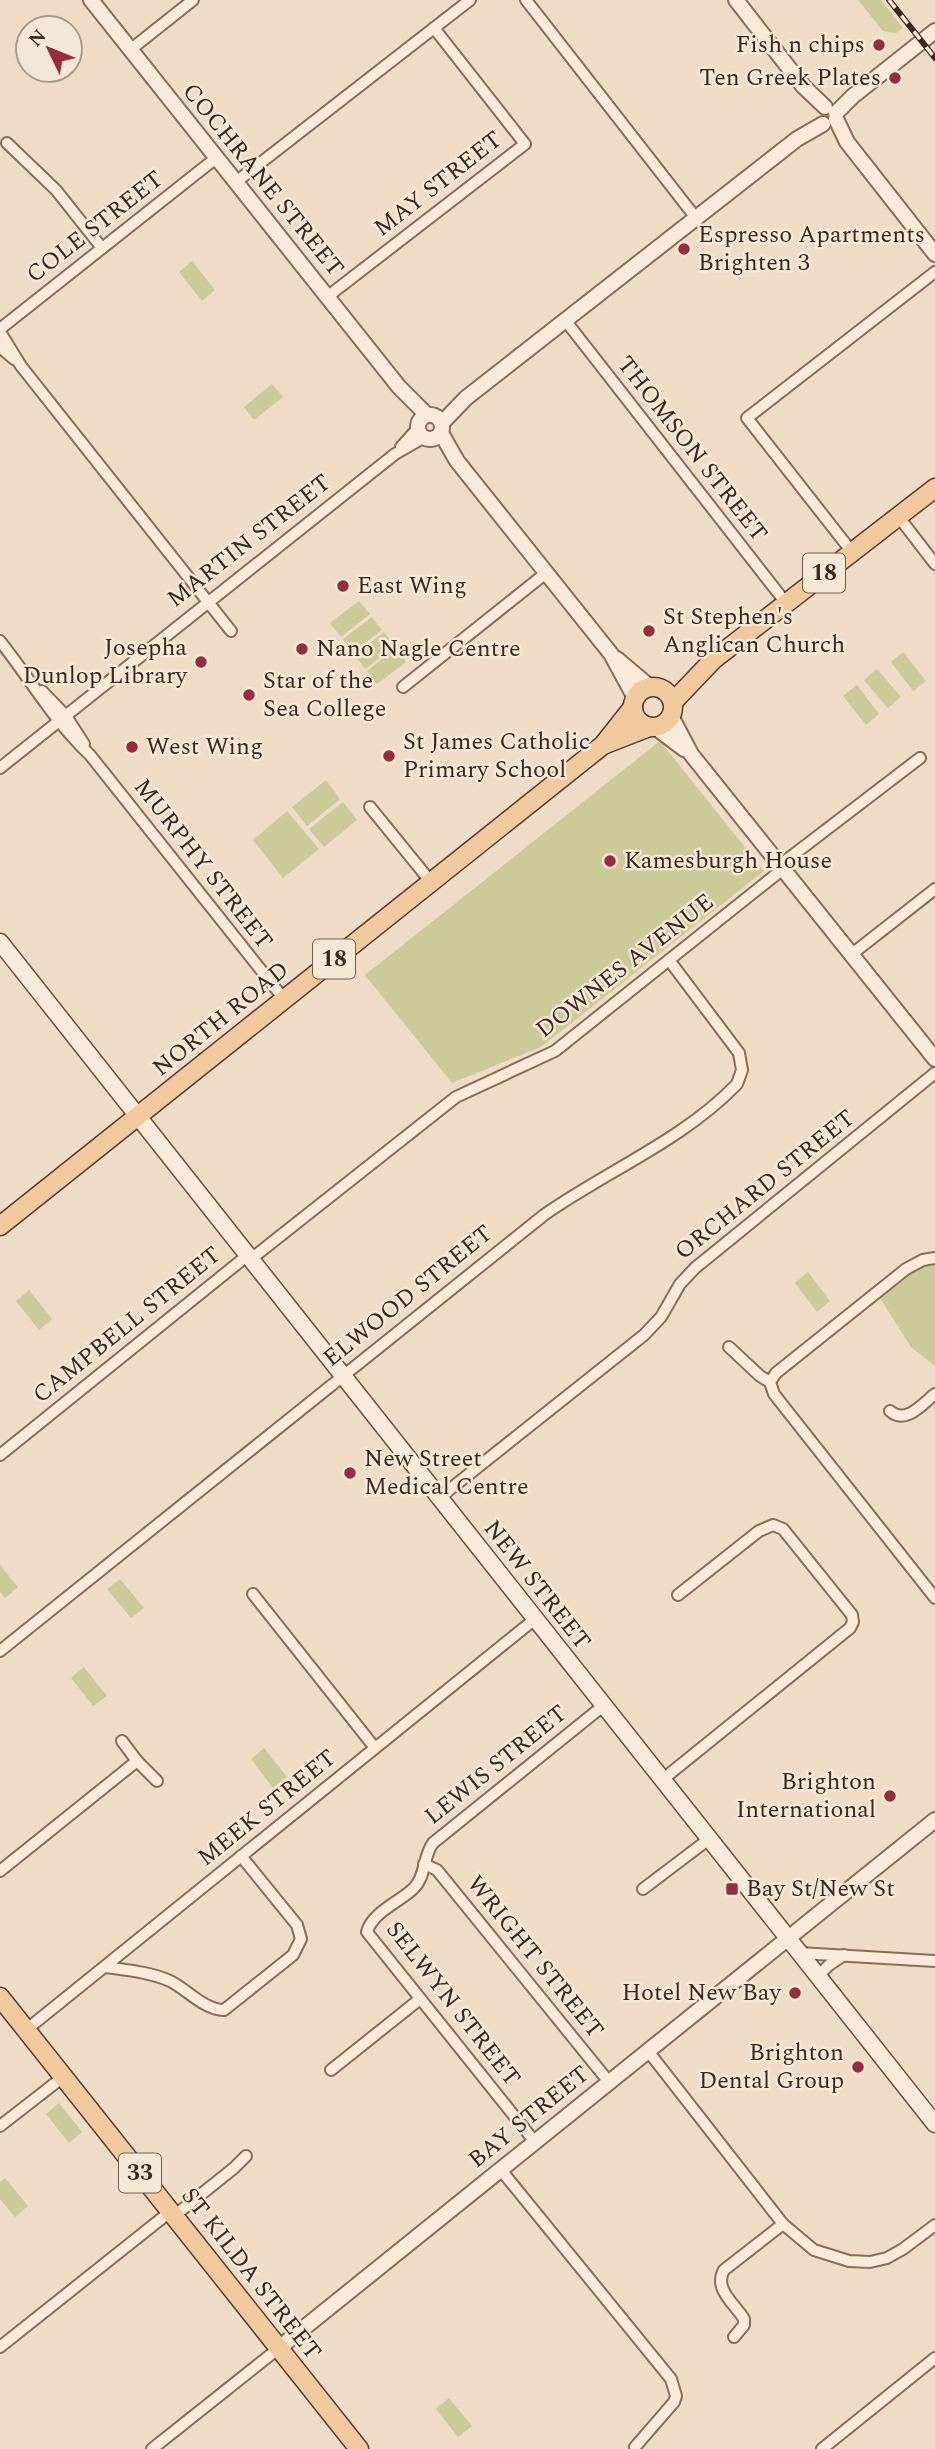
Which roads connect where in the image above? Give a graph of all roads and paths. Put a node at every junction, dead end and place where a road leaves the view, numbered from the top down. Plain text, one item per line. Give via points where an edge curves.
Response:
1 (91, 0) edge
2 (193, 0) edge
3 (470, 0) edge
4 (526, 0) edge
5 (736, 0) edge
6 (434, 28) junction
7 (935, 31) edge
8 (130, 50) junction
9 (826, 116) junction
10 (7, 143) dead end
11 (216, 158) junction
12 (236, 182) junction
13 (696, 218) junction
14 (103, 248) junction
15 (935, 254) edge
16 (935, 272) edge
17 (327, 297) junction
18 (565, 320) junction
19 (0, 330) edge
20 (0, 347) edge
21 (21, 366) junction
22 (430, 427) junction
23 (935, 488) edge
24 (898, 516) junction
25 (852, 552) junction
26 (935, 564) edge
27 (546, 573) junction
28 (209, 602) junction
29 (786, 603) junction
30 (231, 631) dead end
31 (0, 641) edge
32 (611, 654) junction
33 (713, 660) junction
34 (403, 687) dead end
35 (655, 687) junction
36 (634, 703) junction
37 (672, 709) junction
38 (62, 719) junction
39 (652, 727) junction
40 (603, 745) junction
41 (691, 754) junction
42 (920, 758) dead end
43 (0, 768) edge
44 (370, 807) dead end
45 (782, 867) junction
46 (431, 883) junction
47 (935, 889) edge
48 (0, 942) edge
49 (852, 954) junction
50 (669, 960) junction
51 (284, 999) junction
52 (935, 1057) edge
53 (935, 1073) edge
54 (138, 1116) junction
55 (0, 1226) edge
56 (249, 1257) junction
57 (935, 1258) edge
58 (729, 1347) dead end
59 (343, 1376) junction
60 (770, 1382) junction
61 (931, 1397) edge
62 (890, 1411) dead end
63 (935, 1411) edge
64 (0, 1455) edge
65 (439, 1498) junction
66 (253, 1594) dead end
67 (678, 1595) dead end
68 (935, 1598) edge
69 (534, 1619) junction
70 (0, 1651) edge
71 (603, 1706) junction
72 (122, 1741) dead end
73 (375, 1748) junction
74 (137, 1761) junction
75 (662, 1780) junction
76 (157, 1781) dead end
77 (935, 1820) edge
78 (709, 1839) junction
79 (241, 1856) junction
80 (424, 1864) junction
81 (0, 1871) edge
82 (643, 1889) dead end
83 (788, 1938) junction
84 (799, 1953) junction
85 (844, 1955) junction
86 (935, 1961) edge
87 (105, 1967) junction
88 (818, 1976) junction
89 (0, 1997) edge
90 (420, 1999) junction
91 (26, 2030) junction
92 (648, 2051) junction
93 (331, 2070) dead end
94 (63, 2077) junction
95 (609, 2082) junction
96 (935, 2124) edge
97 (0, 2126) edge
98 (535, 2142) junction
99 (246, 2156) dead end
100 (501, 2170) junction
101 (172, 2214) junction
102 (783, 2224) junction
103 (935, 2225) edge
104 (734, 2337) dead end
105 (0, 2347) edge
106 (279, 2348) junction
107 (935, 2358) edge
108 (635, 2447) dead end
109 (152, 2449) edge
110 (359, 2449) edge
111 (822, 2449) edge

1 - 8 street, COCHRANE STREET
2 - 8 street
3 - 6 street
4 - 13 street
5 - 9 street
6 - 12 street
6 - 17 street, MAY STREET via 525,144
7 - 9 street, MARTIN STREET
8 - 11 street, COCHRANE STREET
9 - 13 street, MARTIN STREET
9 - 15 street
10 - 14 street via 56,190
11 - 12 street, COCHRANE STREET
11 - 14 street, COLE STREET
12 - 17 street, COCHRANE STREET
13 - 18 street, MARTIN STREET
14 - 19 street, COLE STREET
16 - 25 street via 747,418
17 - 22 street, COCHRANE STREET
18 - 22 street, MARTIN STREET
18 - 29 street, THOMSON STREET
19 - 21 street
20 - 21 street
21 - 28 street
22 - 27 street, COCHRANE STREET
22 - 28 street, MARTIN STREET
23 - 24 main road, 18
24 - 25 main road, 18
24 - 26 street
25 - 29 main road, 18
27 - 32 street, COCHRANE STREET
27 - 34 street
28 - 30 street
28 - 38 street, MARTIN STREET
29 - 33 main road, 18
31 - 38 street, MURPHY STREET
32 - 35 street, COCHRANE STREET
32 - 36 street, COCHRANE STREET
33 - 35 main road, 18
33 - 37 main road, 18
35 - 36 main road, 18 via 643,689
35 - 37 main road via 666,691
36 - 39 main road via 638,720
36 - 40 main road, NORTH ROAD / 18
37 - 39 main road, 18 via 667,721
37 - 41 street
38 - 43 street, MARTIN STREET
38 - 51 street, MURPHY STREET
39 - 40 main road, NORTH ROAD / 18
39 - 41 street
40 - 46 main road, NORTH ROAD / 18
41 - 45 street
42 - 45 street, DOWNES AVENUE
44 - 46 street
45 - 49 street
45 - 50 street, DOWNES AVENUE
46 - 51 main road, NORTH ROAD / 18
47 - 49 street
48 - 54 main road, NEW STREET
49 - 52 street
50 - 56 street, DOWNES AVENUE via 555,1051 456,1097
50 - 59 street, ELWOOD STREET via 735,1045 742,1063 737,1084 661,1145 544,1215
51 - 54 main road, NORTH ROAD / 18
53 - 65 street, ORCHARD STREET via 695,1268 644,1335
54 - 55 main road, NORTH ROAD / 18
54 - 56 main road, NEW STREET
56 - 59 main road, NEW STREET
56 - 64 street, CAMPBELL STREET
57 - 60 street via 906,1269
58 - 60 street
59 - 65 main road, NEW STREET
59 - 70 street, ELWOOD STREET
60 - 68 street via 774,1394
61 - 62 street via 902,1417
61 - 63 street
65 - 69 main road, NEW STREET
66 - 73 street
67 - 75 street via 759,1531 778,1526 852,1615 853,1622
69 - 71 main road, NEW STREET
69 - 73 street, MEEK STREET
71 - 75 main road, NEW STREET
71 - 80 street, LEWIS STREET via 433,1843
72 - 74 street
73 - 79 street, MEEK STREET
74 - 76 street
74 - 81 street
75 - 78 main road, NEW STREET
77 - 83 street, BAY STREET
78 - 82 street
78 - 83 main road, NEW STREET
79 - 87 street, MEEK STREET
79 - 87 street via 297,1925 301,1939 293,1955 224,2010 172,1982
80 - 90 street, SELWYN STREET via 417,1884 372,1921 367,1932
80 - 95 street, WRIGHT STREET via 437,1870
83 - 84 main road, NEW STREET
83 - 92 street, BAY STREET
84 - 85 street
84 - 88 main road, NEW STREET
85 - 86 street
85 - 88 street
87 - 91 street, MEEK STREET
88 - 96 main road, NEW STREET
89 - 91 main road, ST KILDA STREET / 33
90 - 93 street
90 - 98 street, SELWYN STREET
91 - 94 main road, ST KILDA STREET / 33
92 - 95 street, BAY STREET
92 - 102 street
94 - 97 street
94 - 101 main road, ST KILDA STREET / 33
95 - 98 street, BAY STREET
98 - 100 street, BAY STREET
99 - 101 street
100 - 106 street, BAY STREET
100 - 108 street via 671,2379 674,2402
101 - 105 street
101 - 106 main road, ST KILDA STREET / 33
102 - 103 street via 814,2250 870,2262 904,2249
102 - 104 street via 721,2276 722,2289 744,2319
106 - 109 street, BAY STREET
106 - 110 main road, ST KILDA STREET / 33
107 - 111 street

